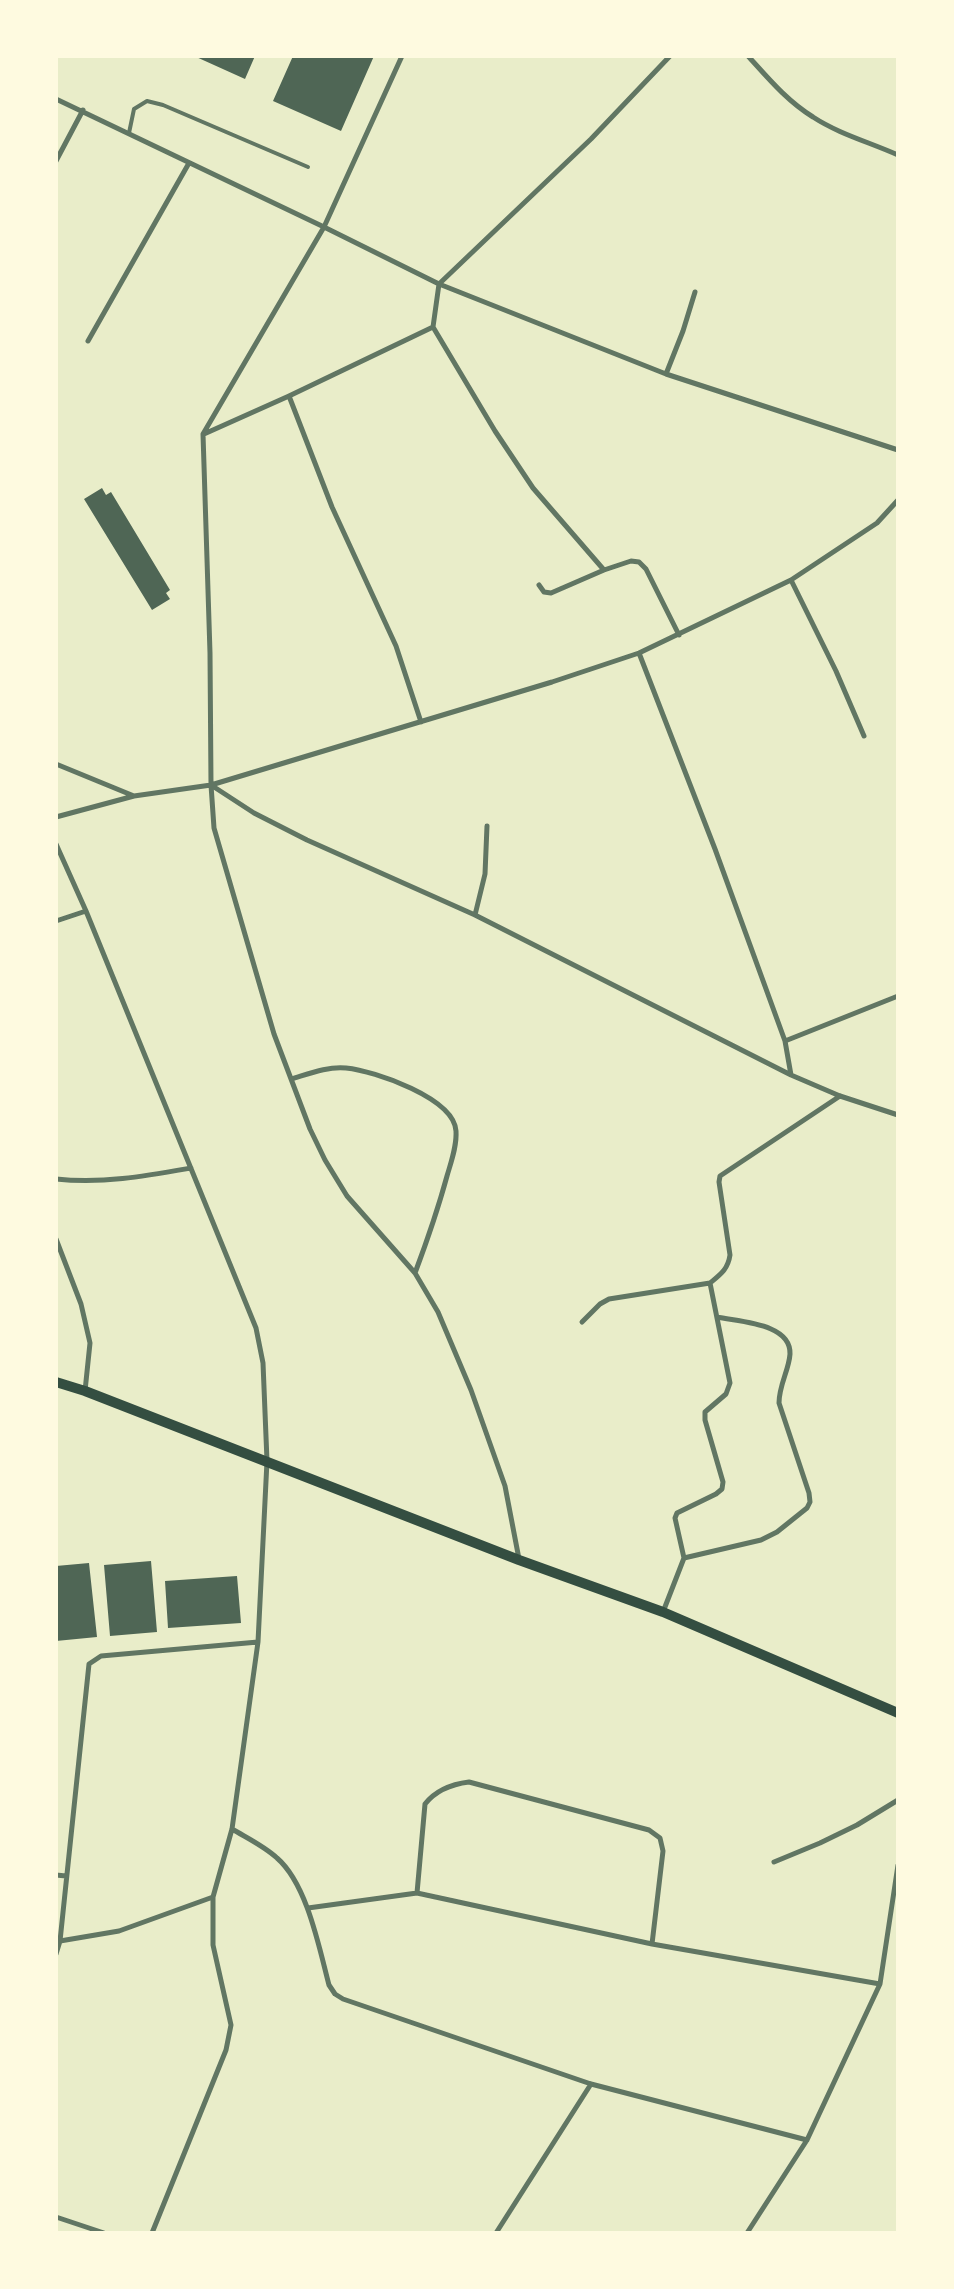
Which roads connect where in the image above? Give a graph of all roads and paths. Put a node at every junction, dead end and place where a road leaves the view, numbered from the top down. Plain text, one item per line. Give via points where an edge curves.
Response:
1 (402, 56) edge
2 (670, 56) edge
3 (748, 56) edge
4 (56, 99) edge
5 (82, 110) junction
6 (129, 133) junction
7 (898, 154) edge
8 (56, 161) edge
9 (189, 163) junction
10 (308, 167) dead end
11 (324, 227) junction
12 (438, 284) junction
13 (695, 292) dead end
14 (434, 327) junction
15 (88, 341) dead end
16 (666, 374) junction
17 (290, 396) junction
18 (203, 434) junction
19 (898, 450) edge
20 (898, 500) edge
21 (604, 570) junction
22 (791, 580) junction
23 (539, 585) dead end
24 (679, 635) junction
25 (639, 652) junction
26 (420, 722) junction
27 (864, 736) dead end
28 (56, 764) edge
29 (211, 785) junction
30 (134, 796) junction
31 (56, 816) edge
32 (487, 826) dead end
33 (56, 844) edge
34 (86, 911) junction
35 (475, 914) junction
36 (56, 921) edge
37 (898, 996) edge
38 (785, 1041) junction
39 (790, 1075) junction
40 (291, 1079) junction
41 (840, 1096) junction
42 (898, 1115) edge
43 (191, 1168) junction
44 (56, 1179) edge
45 (56, 1239) edge
46 (415, 1273) junction
47 (710, 1283) junction
48 (717, 1317) junction
49 (582, 1322) dead end
50 (56, 1382) edge
51 (85, 1391) junction
52 (267, 1461) junction
53 (684, 1558) junction
54 (519, 1560) junction
55 (663, 1612) junction
56 (258, 1642) junction
57 (898, 1713) edge
58 (898, 1800) edge
59 (232, 1829) junction
60 (774, 1862) dead end
61 (898, 1865) edge
62 (56, 1875) edge
63 (66, 1876) junction
64 (417, 1893) junction
65 (213, 1897) junction
66 (308, 1908) junction
67 (60, 1941) junction
68 (652, 1944) junction
69 (56, 1954) edge
70 (880, 1984) junction
71 (591, 2084) junction
72 (807, 2140) junction
73 (56, 2217) edge
74 (104, 2233) edge
75 (152, 2233) edge
76 (496, 2233) edge
77 (747, 2233) edge

1 - 11 street
2 - 12 street via 591,139
3 - 7 street via 785,96 812,117 849,136
4 - 5 street
5 - 6 street
5 - 8 street
6 - 9 street
6 - 10 lane via 134,109 147,101
9 - 11 street
9 - 15 street
11 - 12 street
11 - 18 street
12 - 14 street
12 - 16 street
13 - 16 street via 684,331
14 - 17 street
14 - 21 street via 495,431 533,488
16 - 19 street
17 - 18 street
17 - 26 street via 332,507 396,646
18 - 29 street
20 - 22 street via 877,523
21 - 23 street via 550,593 544,592
21 - 24 street via 631,561 639,562 646,569
22 - 24 street
22 - 27 street
24 - 25 street
25 - 26 street
25 - 38 street
26 - 29 street
28 - 30 street
29 - 30 street
29 - 35 street via 254,813 307,840
29 - 40 street via 214,828 250,956
30 - 31 street
32 - 35 street via 485,874
33 - 34 street
34 - 36 street
34 - 43 street
35 - 39 street
37 - 38 street
38 - 39 street
39 - 41 street
40 - 46 street via 325,1160 346,1196
40 - 46 street via 317,1071 346,1068 381,1077 434,1100 449,1112 456,1130 454,1153
41 - 42 street
41 - 47 street via 720,1176 729,1266
43 - 44 street via 114,1181
43 - 52 street via 256,1328 264,1363
45 - 51 street via 81,1304 90,1344
46 - 54 street via 438,1312 471,1390 505,1486
47 - 48 street
47 - 49 street via 609,1299
48 - 53 street via 730,1383 729,1389 705,1412 723,1482 722,1489 716,1494 677,1512 675,1518
48 - 53 street via 776,1330 788,1344 790,1354 779,1402 810,1502 801,1514 761,1540
50 - 51 main road
51 - 52 main road
52 - 54 main road
52 - 56 street
53 - 55 street
54 - 55 main road
55 - 57 main road
56 - 59 street
56 - 63 street via 101,1656 89,1664
58 - 60 street via 820,1844
59 - 65 street
59 - 66 street via 279,1859
61 - 70 street
62 - 63 street
63 - 67 street
64 - 66 street
64 - 68 street
64 - 68 street via 426,1804 430,1797 443,1789 469,1782 649,1830 660,1838 662,1850
65 - 67 street via 119,1931
65 - 75 street via 213,1945 231,2025 226,2050
66 - 71 street via 329,1984 335,1994
67 - 69 street
68 - 70 street
70 - 72 street
71 - 72 street
71 - 76 street
72 - 77 street
73 - 74 street

